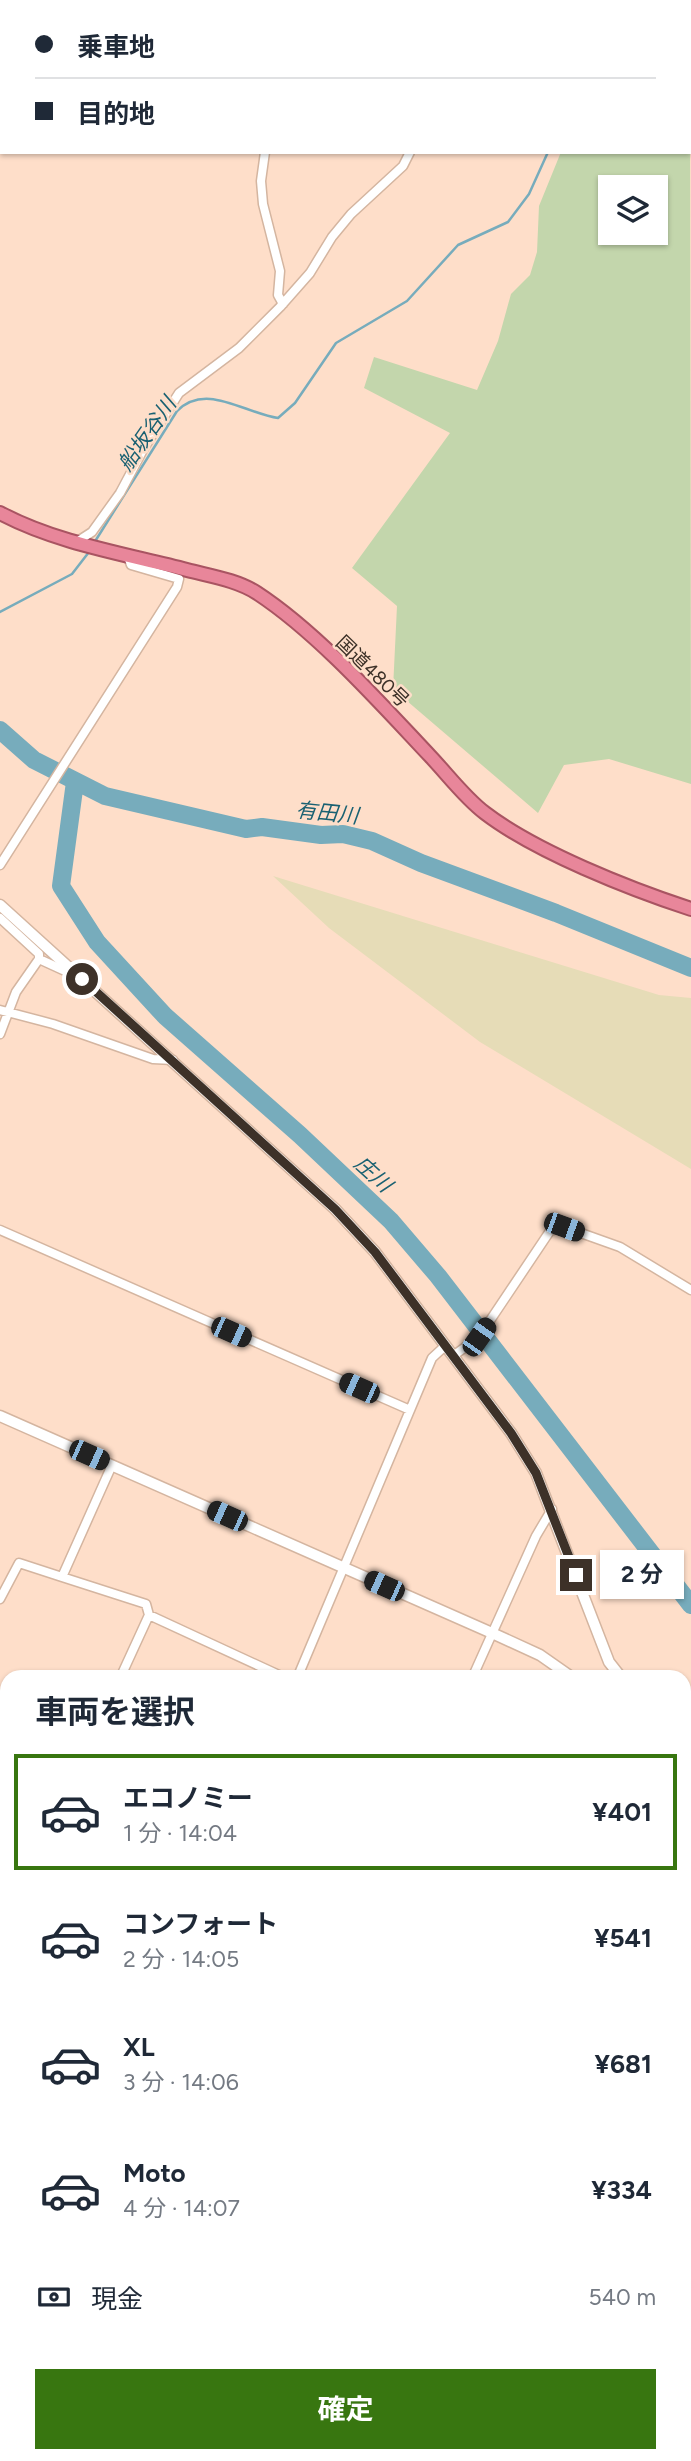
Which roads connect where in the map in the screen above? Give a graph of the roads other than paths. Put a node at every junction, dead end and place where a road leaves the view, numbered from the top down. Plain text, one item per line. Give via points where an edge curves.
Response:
1 (265, 154) edge
2 (409, 154) edge
3 (283, 304) junction
4 (0, 513) edge
5 (78, 541) junction
6 (127, 554) junction
7 (0, 865) edge
8 (0, 905) edge
9 (691, 909) edge
10 (0, 918) edge
11 (39, 959) junction
12 (70, 968) junction
13 (0, 1010) edge
14 (10, 1012) junction
15 (0, 1034) edge
16 (173, 1060) junction
17 (0, 1230) edge
18 (691, 1290) edge
19 (445, 1346) junction
20 (453, 1356) junction
21 (410, 1410) junction
22 (0, 1416) edge
23 (112, 1465) junction
24 (552, 1509) junction
25 (342, 1568) junction
26 (62, 1577) junction
27 (0, 1599) edge
28 (149, 1615) junction
29 (492, 1633) junction
30 (124, 1670) edge
31 (268, 1670) edge
32 (300, 1670) edge
33 (476, 1670) edge
34 (561, 1670) edge
35 (616, 1670) edge

1 - 3 street via 262,204 280,271 278,295
2 - 3 street via 403,166 351,214
3 - 5 street via 239,348 179,393 120,493 92,532
4 - 5 highway, 国道480号
5 - 6 highway, 国道480号
6 - 7 street via 131,565 179,579 177,587
6 - 9 highway, 国道480号 via 254,592 345,669 484,812 552,852
8 - 12 street
10 - 11 street
11 - 12 street via 63,971
11 - 14 street via 16,992
12 - 16 street
13 - 14 street
14 - 15 street
14 - 16 street via 153,1059
16 - 19 street via 335,1209 375,1252
17 - 21 street
18 - 20 street via 620,1247 556,1228 479,1337
19 - 20 street
19 - 21 street via 432,1357
20 - 24 street via 517,1443
21 - 25 street
22 - 23 street
23 - 25 street
23 - 26 street
24 - 29 street
24 - 35 street
25 - 29 street
25 - 32 street
26 - 27 street via 19,1563
26 - 28 street via 146,1604
28 - 30 street
28 - 31 street
29 - 33 street
29 - 34 street

